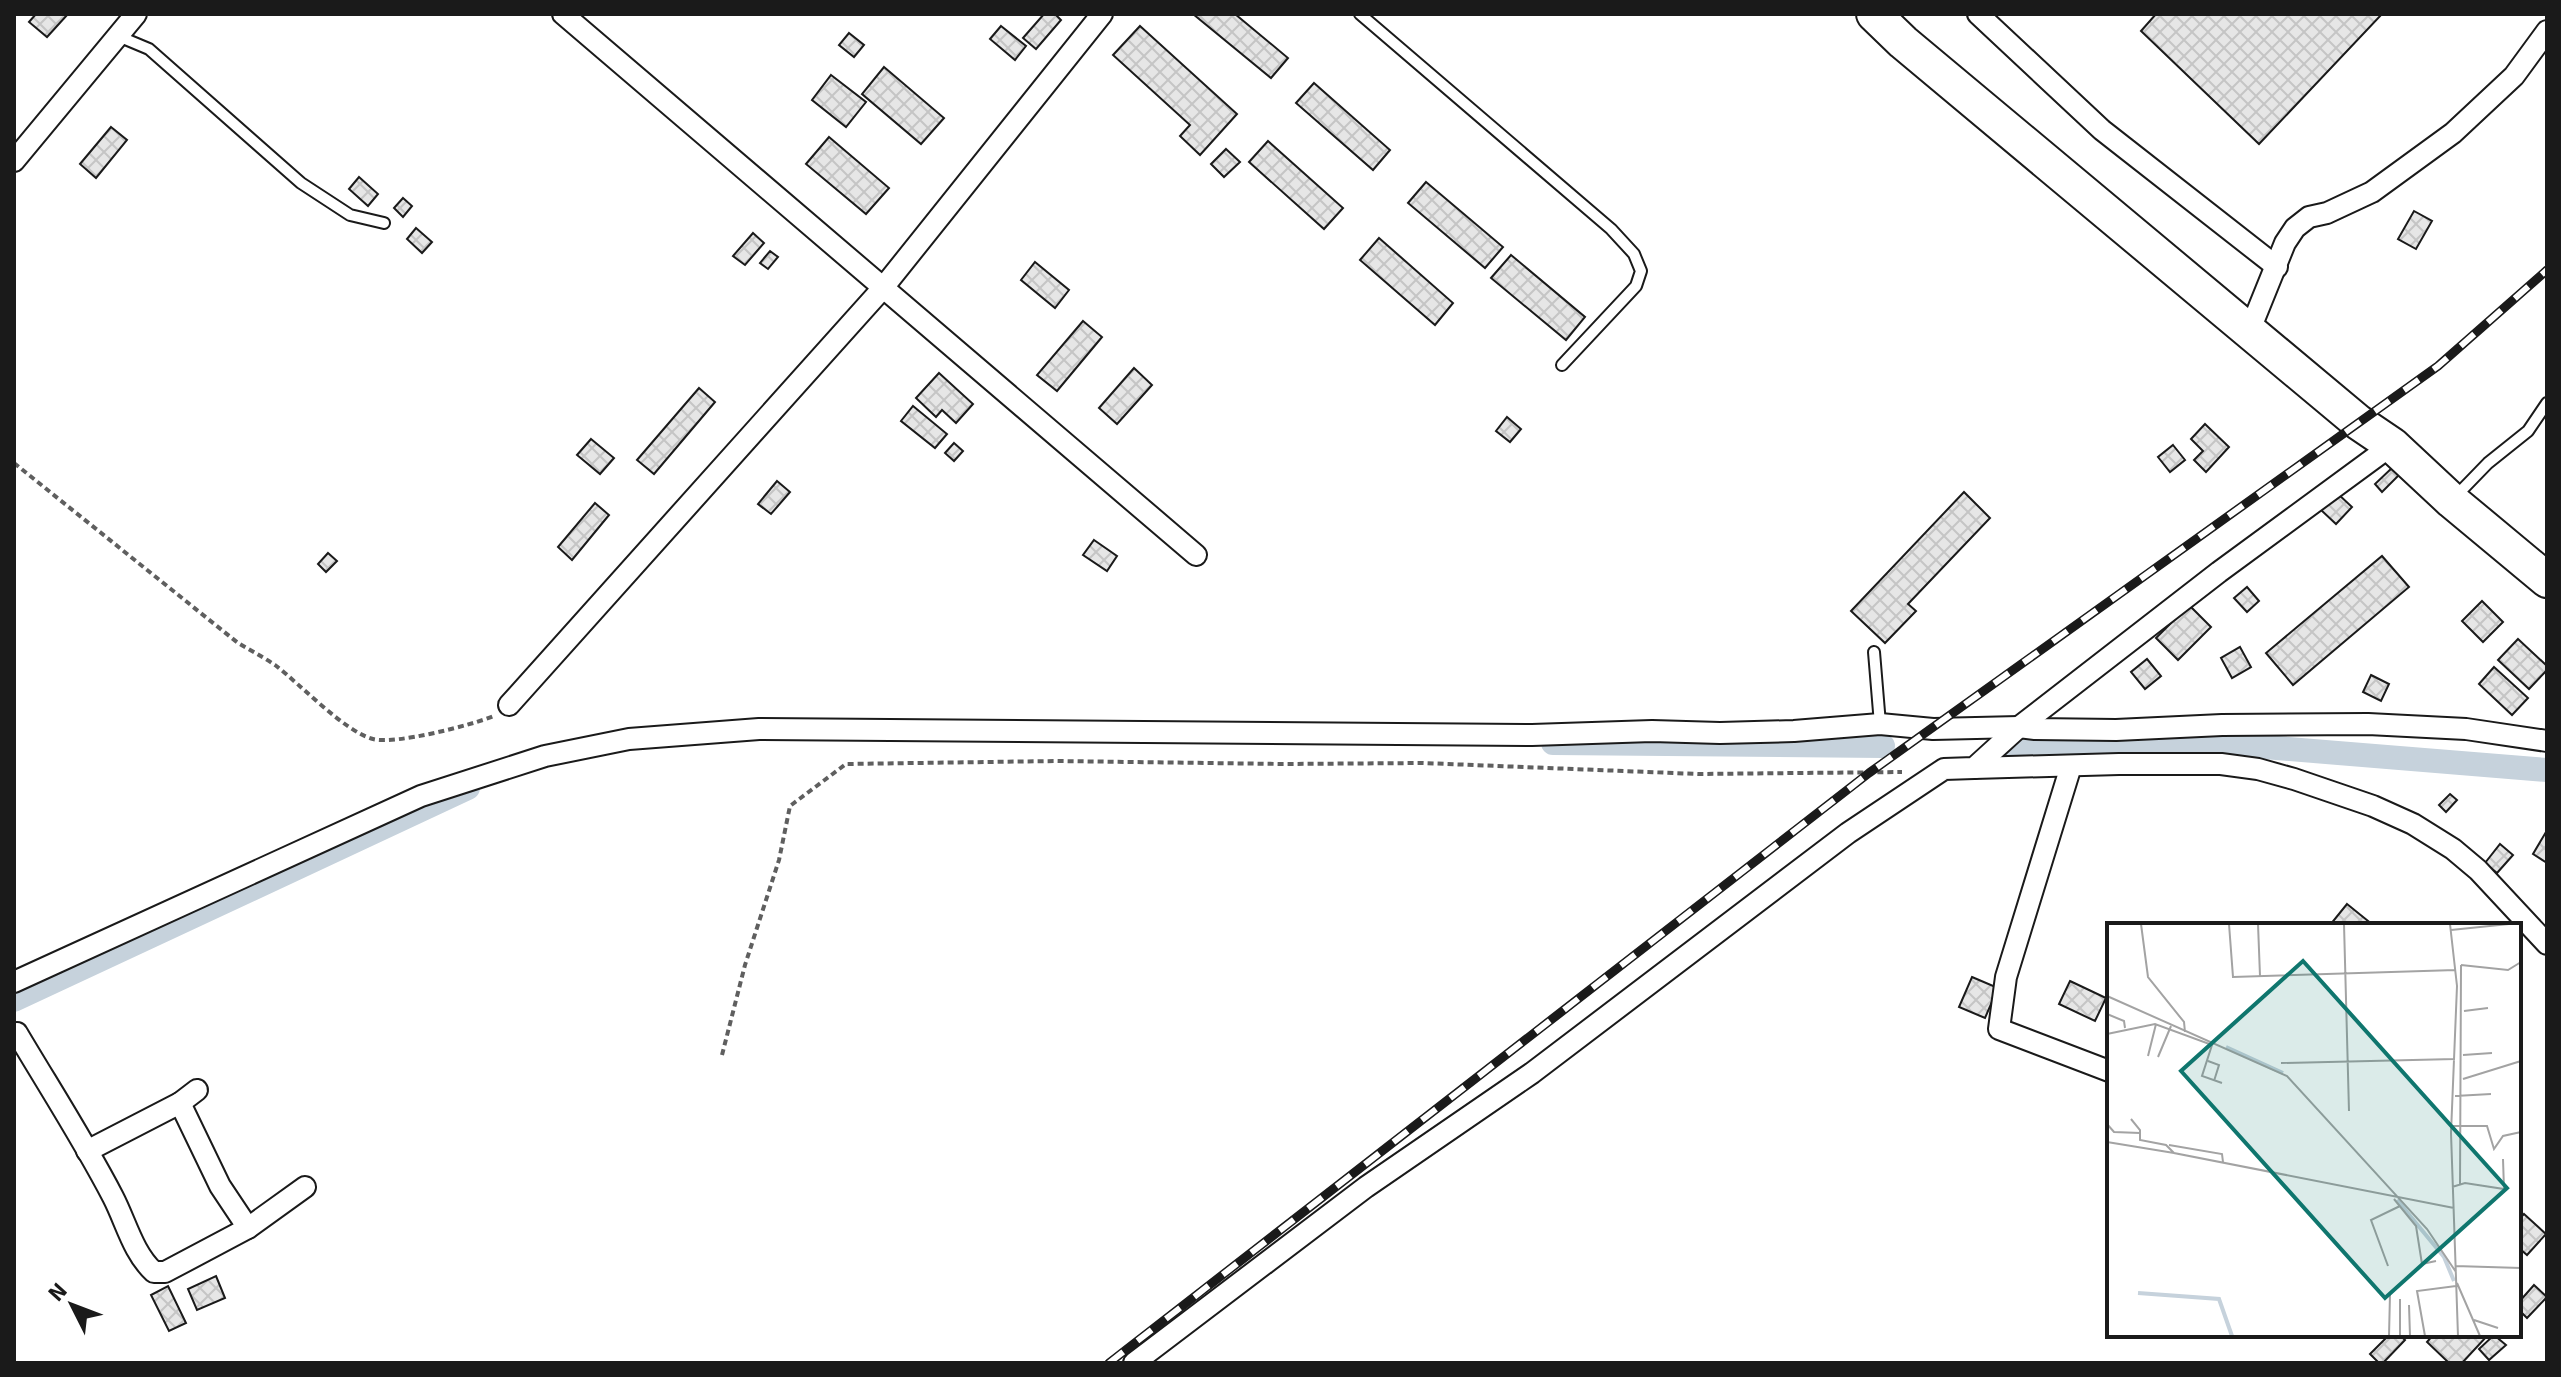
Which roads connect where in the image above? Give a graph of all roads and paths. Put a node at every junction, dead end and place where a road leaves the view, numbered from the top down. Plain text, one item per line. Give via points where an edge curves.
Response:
1 (136, 14) edge
2 (563, 14) edge
3 (1102, 14) edge
4 (1360, 14) edge
5 (1874, 14) edge
6 (1978, 14) edge
7 (2547, 31) edge
8 (118, 36) junction
9 (14, 161) edge
10 (384, 223) dead end
11 (2277, 267) junction
12 (882, 289) junction
13 (2249, 332) junction
14 (1562, 365) dead end
15 (2547, 403) edge
16 (2392, 445) junction
17 (14, 463) edge
18 (2452, 501) junction
19 (1196, 555) dead end
20 (2547, 580) edge
21 (1874, 652) dead end
22 (509, 705) joint
23 (1880, 724) junction
24 (2019, 727) junction
25 (2547, 741) edge
26 (2071, 766) junction
27 (1974, 768) junction
28 (1944, 769) junction
29 (2547, 944) edge
30 (14, 982) edge
31 (15, 1031) edge
32 (722, 1055) dead end
33 (2107, 1070) edge
34 (197, 1090) dead end
35 (180, 1103) junction
36 (87, 1151) junction
37 (305, 1187) dead end
38 (248, 1228) junction
39 (1134, 1363) edge

1 - 8 street
2 - 12 street
3 - 12 street
4 - 14 lane via 1634,254 1641,271 1636,286
5 - 13 main road
6 - 11 street via 2102,130
7 - 11 street via 2514,76 2453,133 2372,192 2309,217 2295,228
8 - 9 street
8 - 10 lane via 149,49 301,183 350,215
11 - 13 street
12 - 19 street
12 - 22 street
13 - 16 main road
15 - 18 lane via 2528,431
16 - 18 main road
16 - 24 street
17 - 22 path via 358,732 375,740 400,738 477,722
18 - 20 main road
21 - 23 lane
23 - 24 street
23 - 30 street via 1532,735 759,729 629,739 545,756 421,796
24 - 25 street via 2368,724 2466,729
24 - 27 street
26 - 27 street
26 - 29 street via 2221,764 2258,769 2373,806 2453,849
26 - 33 street via 2006,977 1999,1029
27 - 28 street
28 - 32 path via 1698,774 1423,763 846,764 790,806
28 - 39 street via 1848,833 1532,1073 1366,1187
31 - 36 street
34 - 35 street
35 - 36 street
35 - 38 street via 220,1186
36 - 38 street via 144,1263 154,1272 165,1272
37 - 38 street

